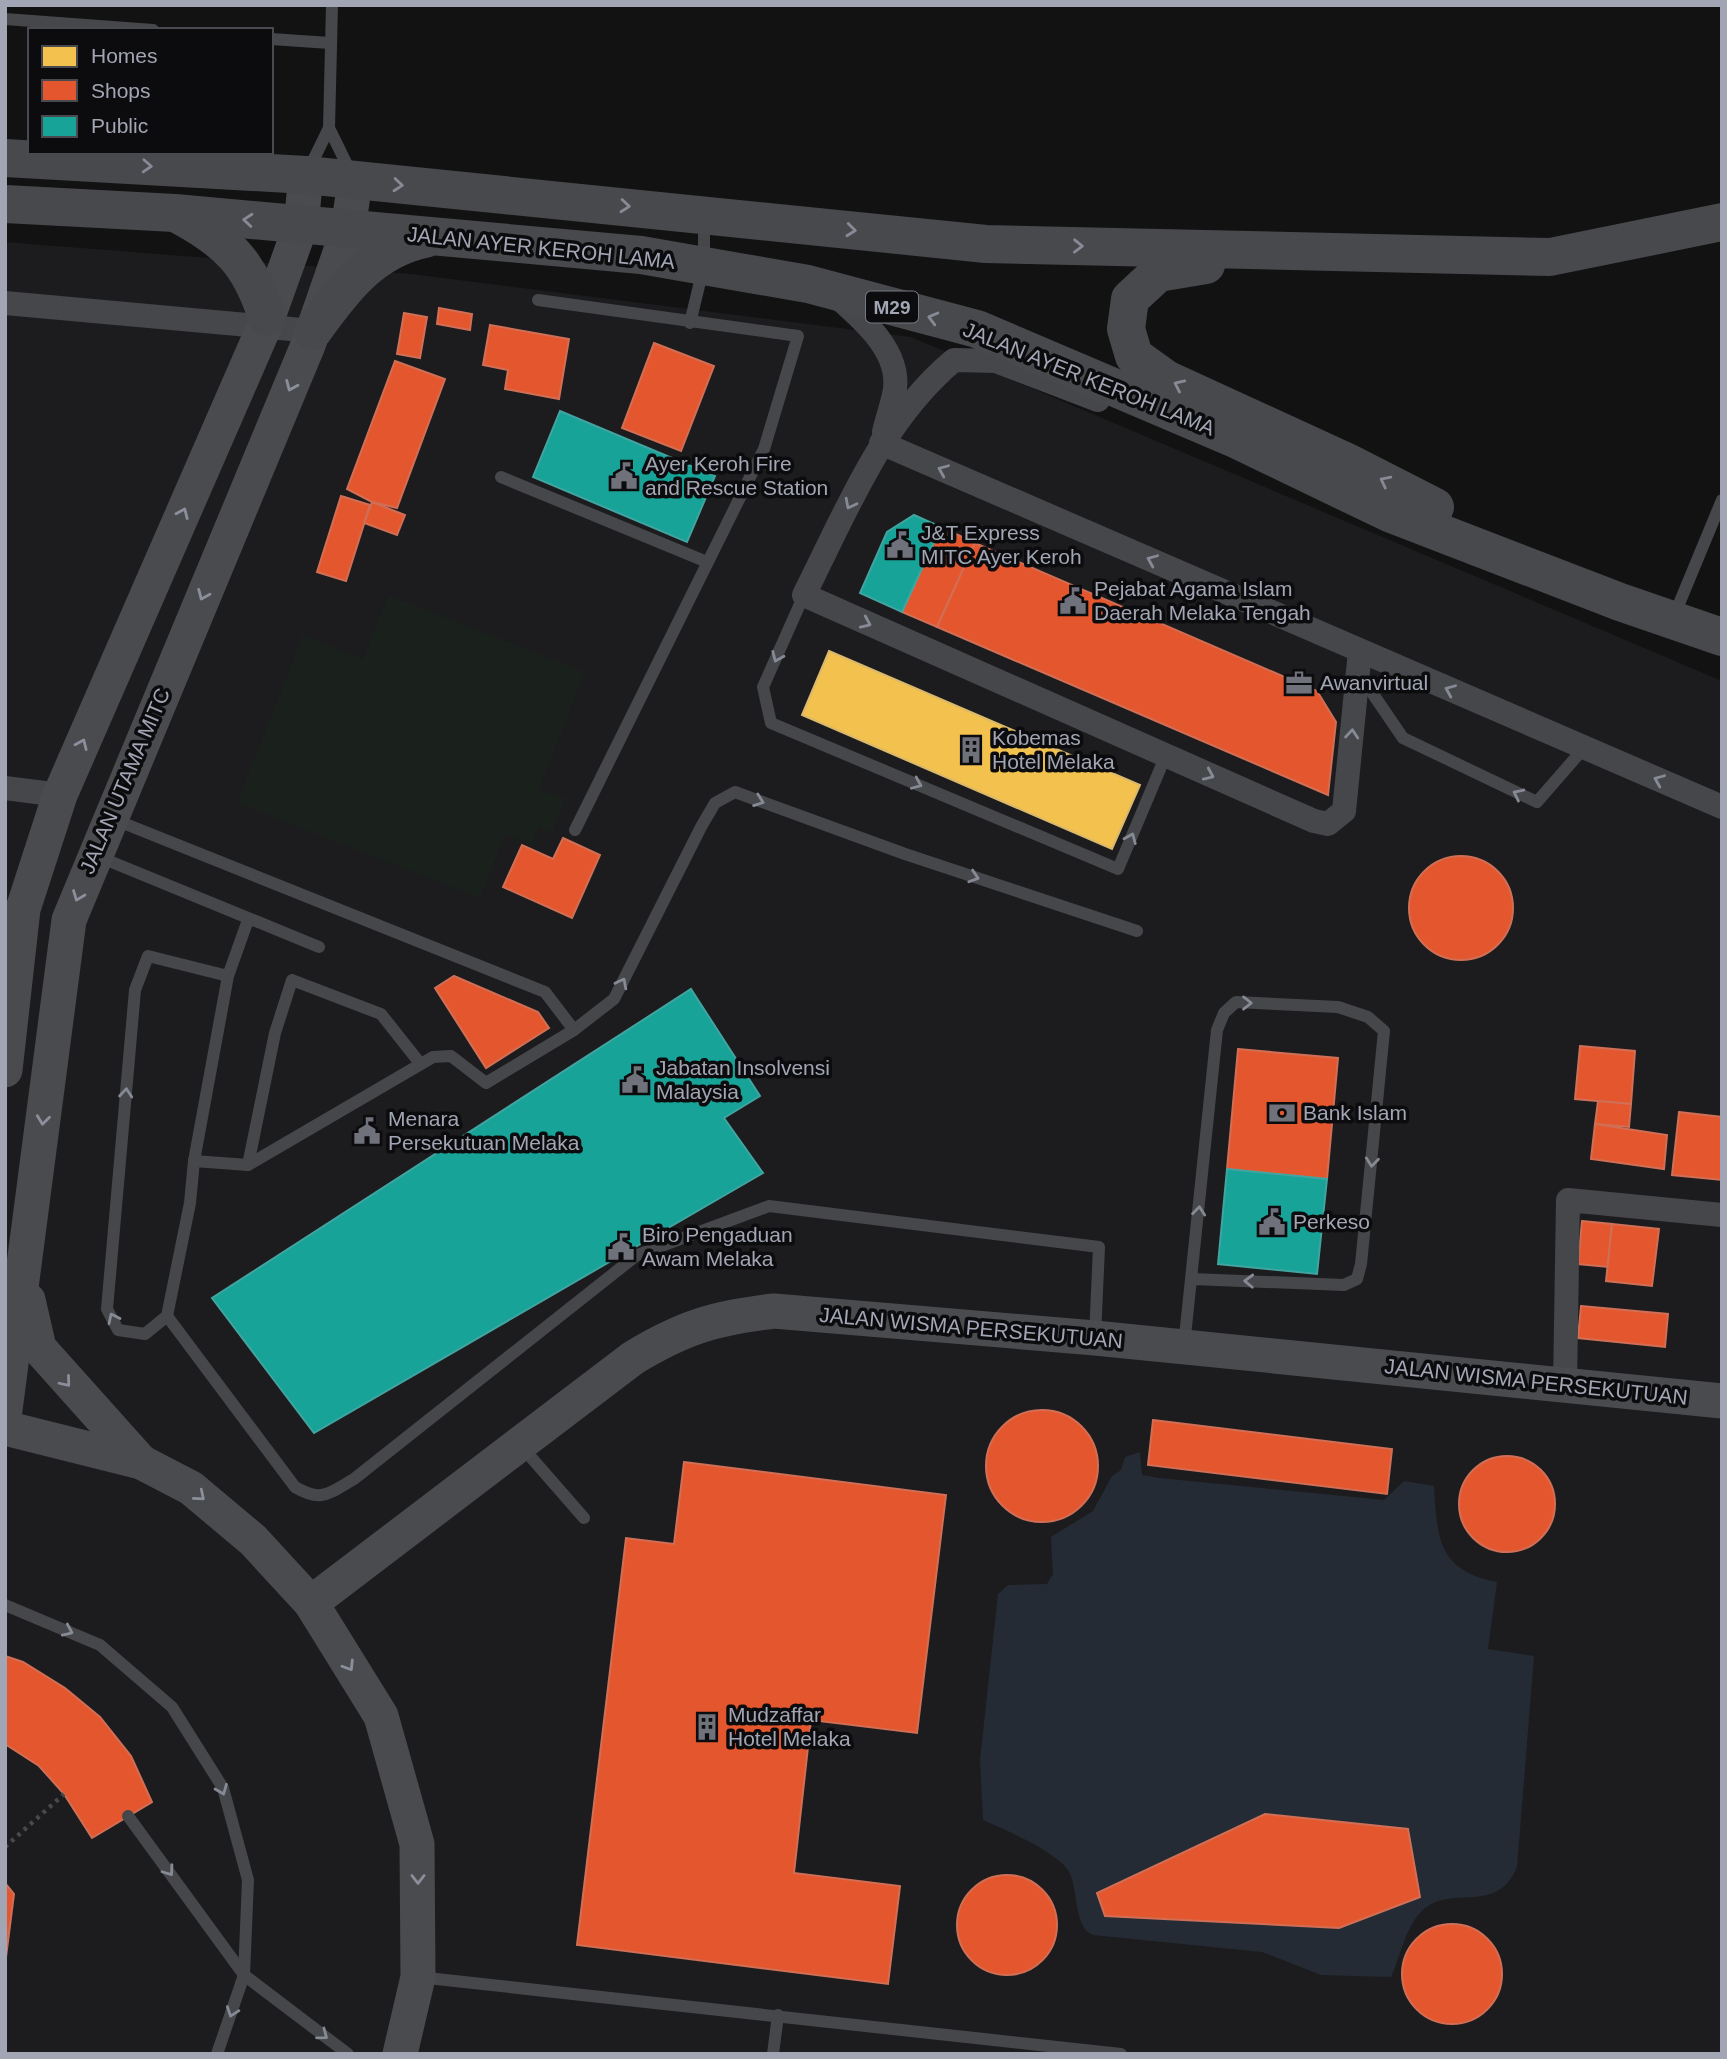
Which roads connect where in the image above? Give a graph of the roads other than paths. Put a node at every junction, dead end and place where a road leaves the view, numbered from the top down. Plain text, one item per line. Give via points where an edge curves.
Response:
1 (332, 5) edge
2 (5, 19) edge
3 (126, 28) edge
4 (273, 38) edge
5 (330, 43) junction
6 (329, 128) junction
7 (5, 158) edge
8 (306, 175) junction
9 (355, 181) junction
10 (5, 204) edge
11 (175, 213) junction
12 (704, 214) junction
13 (1722, 222) edge
14 (300, 225) junction
15 (348, 230) junction
16 (434, 237) junction
17 (1475, 256) junction
18 (704, 265) junction
19 (829, 290) junction
20 (538, 300) dead end
21 (5, 303) edge
22 (266, 321) junction
23 (690, 323) junction
24 (313, 331) junction
25 (881, 443) junction
26 (501, 477) dead end
27 (1722, 500) edge
28 (1389, 513) junction
29 (707, 562) junction
30 (804, 595) junction
31 (1620, 602) junction
32 (1673, 620) junction
33 (1722, 637) edge
34 (1359, 662) junction
35 (1584, 748) junction
36 (1166, 755) junction
37 (5, 788) edge
38 (60, 794) junction
39 (1722, 807) edge
40 (109, 818) junction
41 (575, 830) dead end
42 (94, 854) junction
43 (248, 920) junction
44 (1137, 931) dead end
45 (319, 947) dead end
46 (228, 976) junction
47 (574, 1030) junction
48 (419, 1062) junction
49 (5, 1070) edge
50 (194, 1161) junction
51 (248, 1165) junction
52 (1722, 1215) edge
53 (23, 1276) junction
54 (1192, 1279) junction
55 (167, 1316) junction
56 (1095, 1338) junction
57 (1184, 1347) junction
58 (1565, 1385) junction
59 (1722, 1401) edge
60 (5, 1410) edge
61 (5, 1428) edge
62 (519, 1444) junction
63 (141, 1462) junction
64 (584, 1518) dead end
65 (311, 1603) junction
66 (5, 1605) edge
67 (128, 1816) dead end
68 (244, 1975) junction
69 (418, 1977) junction
70 (778, 2015) junction
71 (217, 2054) edge
72 (348, 2054) edge
73 (400, 2054) edge
74 (773, 2054) edge
75 (1121, 2054) edge

1 - 5 lane
2 - 3 lane
4 - 5 lane
5 - 6 lane
6 - 8 lane
6 - 9 lane
7 -> 8 main road
8 - 9 main road
8 - 14 main road
9 -> 12 main road
9 - 15 main road, JALAN UTAMA MITC
10 - 11 main road, JALAN AYER KEROH LAMA / M29
14 -> 11 main road, JALAN AYER KEROH LAMA / M29
11 - 22 main road via 221,240 238,257 251,276
12 -> 17 main road via 986,244
12 - 18 lane
13 - 17 main road via 1550,257
14 - 15 main road, JALAN AYER KEROH LAMA / M29
14 - 22 main road
15 - 16 main road, JALAN AYER KEROH LAMA / M29
15 - 24 main road, JALAN UTAMA MITC
16 - 18 main road, JALAN AYER KEROH LAMA / M29
16 - 24 main road via 398,247 368,265
31 -> 17 main road via 1347,462 1166,379 1134,356 1126,328 1130,299 1158,273 1199,265 1277,266
18 - 19 main road, JALAN AYER KEROH LAMA / M29
18 - 23 lane
19 - 25 street via 873,330 889,359 895,386
28 -> 19 main road, JALAN AYER KEROH LAMA / M29 via 1233,438 976,330
20 - 23 lane
21 - 22 street
22 - 24 street
38 -> 22 main road
23 - 29 lane via 798,336 764,449
24 -> 40 main road, JALAN UTAMA MITC
25 - 28 street via 930,380 954,360 996,361
25 -> 30 street
34 -> 25 street
26 - 29 lane
27 - 32 lane
28 - 31 main road, JALAN AYER KEROH LAMA / M29
29 - 41 lane
30 -> 36 street
30 -> 36 lane via 763,687 771,723 1118,869
31 - 32 main road, JALAN AYER KEROH LAMA / M29
32 - 33 main road, JALAN AYER KEROH LAMA / M29
35 -> 34 street
35 -> 34 lane via 1536,802 1403,738
36 -> 34 street via 1328,824 1344,811
39 -> 35 street
37 - 38 street
38 - 49 main road via 23,909
40 - 42 main road, JALAN UTAMA MITC
40 - 47 lane via 545,992
42 - 43 lane
42 -> 53 main road, JALAN UTAMA MITC via 69,920
43 - 45 lane
43 - 46 lane
47 -> 44 lane via 614,999 715,803 735,792
46 - 50 lane
55 -> 46 lane via 145,1334 118,1330 107,1309 135,990 148,956
47 - 48 lane via 486,1083 451,1056
48 - 51 lane
48 - 51 lane via 381,1014 292,980 275,1033
50 - 51 lane
50 - 55 lane via 191,1203
52 - 58 street via 1568,1200
53 - 60 main road, JALAN UTAMA MITC
53 -> 63 main road via 38,1348
54 -> 54 lane via 1217,1030 1224,1013 1236,1002 1338,1007 1368,1017 1384,1031 1357,1279 1344,1285
54 - 57 lane
55 - 56 lane via 295,1487 311,1497 325,1496 354,1479 637,1255 769,1206 1099,1247
56 - 57 main road, JALAN WISMA PERSEKUTUAN
56 - 62 main road, JALAN WISMA PERSEKUTUAN via 774,1311 722,1317 673,1334 633,1358
57 - 58 main road, JALAN WISMA PERSEKUTUAN
58 - 59 main road, JALAN WISMA PERSEKUTUAN
61 - 63 main road
62 - 64 lane
62 - 65 main road, JALAN WISMA PERSEKUTUAN
63 -> 65 main road via 191,1488 253,1540
65 -> 69 main road via 380,1716 418,1844
66 -> 68 lane via 100,1644 172,1707 223,1788 248,1880
67 -> 68 lane
68 -> 71 lane
68 -> 72 lane
69 - 70 lane
69 - 73 main road
70 - 74 lane
70 - 75 lane

